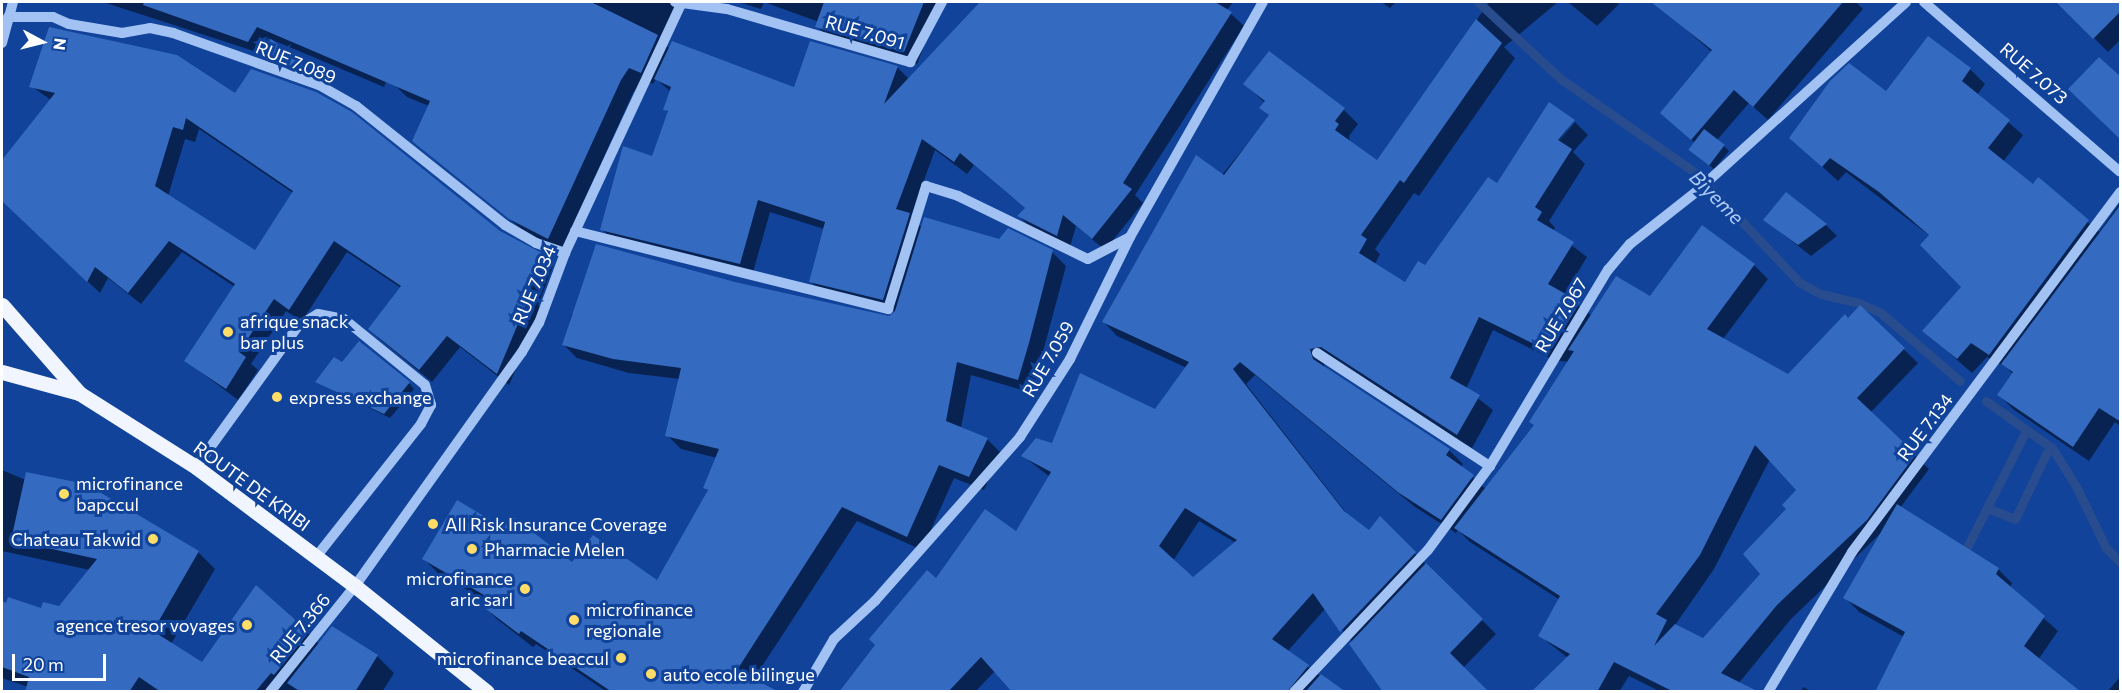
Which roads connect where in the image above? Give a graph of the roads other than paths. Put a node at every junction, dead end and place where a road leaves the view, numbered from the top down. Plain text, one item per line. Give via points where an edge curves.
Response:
1 (13, 2) edge
2 (679, 2) edge
3 (942, 2) edge
4 (1263, 2) edge
5 (1906, 2) edge
6 (1924, 2) edge
7 (8, 17) junction
8 (2, 43) edge
9 (2121, 172) edge
10 (2121, 192) edge
11 (575, 231) junction
12 (1130, 237) junction
13 (565, 253) junction
14 (2, 305) edge
15 (1317, 353) dead end
16 (2, 372) edge
17 (79, 393) junction
18 (1490, 466) junction
19 (196, 467) junction
20 (316, 557) junction
21 (355, 586) junction
22 (270, 692) edge
23 (487, 692) edge
24 (803, 692) edge
25 (1294, 692) edge
26 (1768, 692) edge

1 - 7 street
2 - 3 street, RUE 7.091 via 727,9 910,62
2 - 11 street, RUE 7.034
4 - 12 street, RUE 7.059
5 - 18 street, RUE 7.067 via 1696,192 1630,244 1608,270
6 - 9 street, RUE 7.073
7 - 8 street
7 - 13 street, RUE 7.089 via 53,17 69,24 122,33 150,28 173,33 320,85 356,106 505,225 536,243
10 - 26 street, RUE 7.134 via 1851,552
11 - 12 street via 888,309 926,186 958,196 1088,259
11 - 13 street, RUE 7.034
12 - 24 street, RUE 7.059 via 1070,359 1020,437 882,592 834,639
13 - 21 street, RUE 7.034 via 539,322 522,352
14 - 17 main road, ROUTE DE KRIBI
15 - 18 street
16 - 17 main road
17 - 19 main road, ROUTE DE KRIBI
18 - 25 street, RUE 7.067 via 1410,573
19 - 20 main road, ROUTE DE KRIBI
19 - 20 street via 298,326 318,314 344,319 425,385 431,405 421,424
20 - 21 main road, ROUTE DE KRIBI
21 - 22 street, RUE 7.366
21 - 23 main road, ROUTE DE KRIBI

